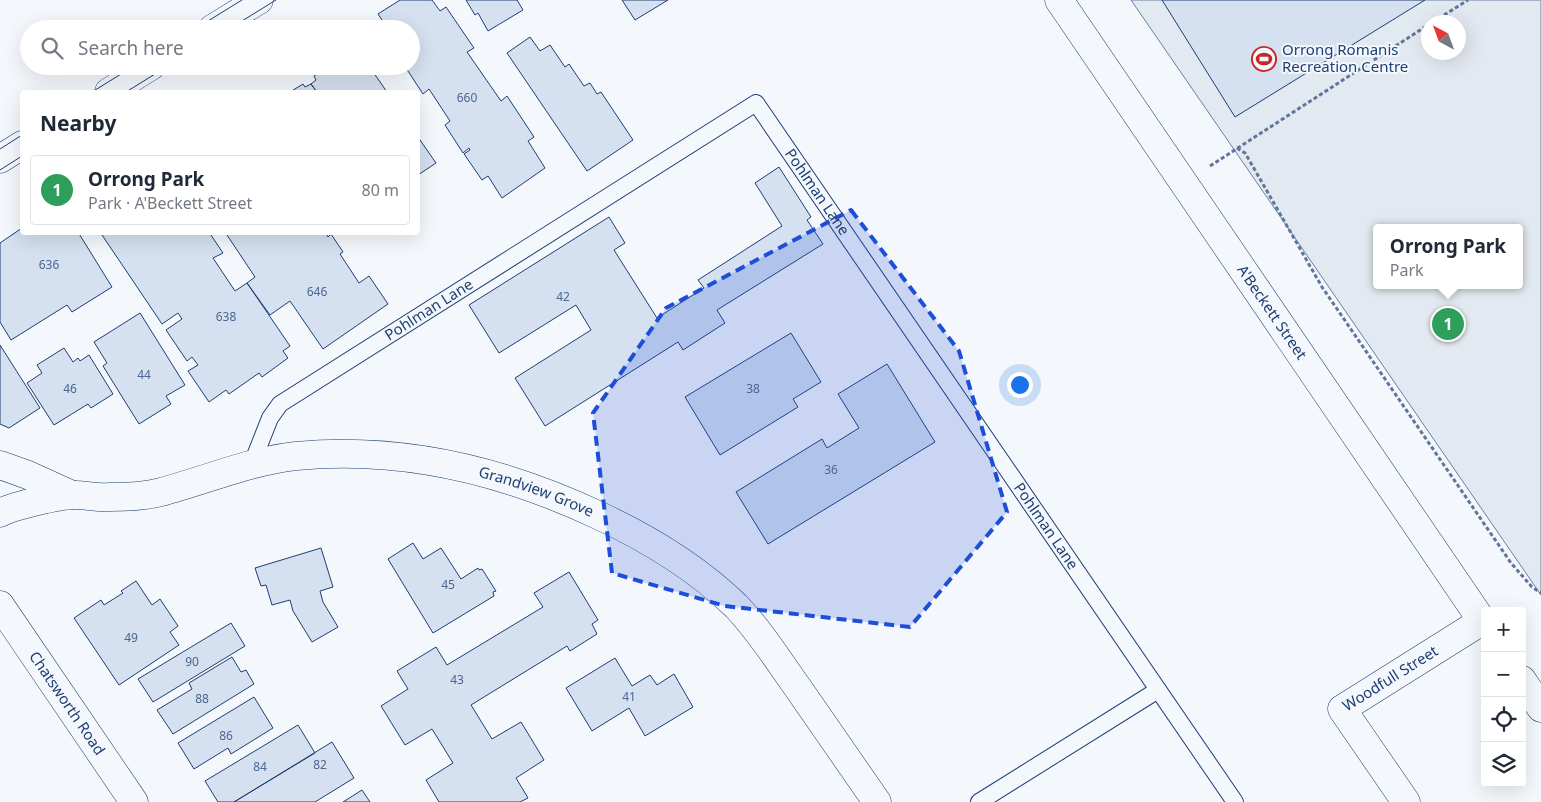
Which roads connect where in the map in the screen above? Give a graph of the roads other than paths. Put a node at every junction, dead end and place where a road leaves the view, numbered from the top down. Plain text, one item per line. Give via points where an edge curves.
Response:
1 (259, 0) edge
2 (1059, 0) edge
3 (227, 20) edge
4 (136, 75) edge
5 (111, 90) edge
6 (20, 146) edge
7 (0, 159) edge
8 (0, 465) edge
9 (251, 466) junction
10 (72, 495) junction
11 (0, 513) edge
12 (0, 605) edge
13 (1481, 620) edge
14 (1481, 624) edge
15 (1526, 686) edge
16 (1158, 690) junction
17 (1541, 708) edge
18 (134, 802) edge
19 (877, 802) edge
20 (979, 802) edge
21 (1235, 802) edge
22 (1406, 802) edge

1 - 3 street
2 - 13 street, A'Beckett Street
4 - 5 street
6 - 7 street
8 - 10 street, Grandview Grove
9 - 10 street, Grandview Grove via 158,492 110,497
9 - 16 lane, Pohlman Lane via 270,418 280,404 756,103
9 - 19 street, Grandview Grove via 292,457 338,453 443,464 492,474 560,497 622,526 669,552 736,606 761,635
10 - 11 street, Grandview Grove
12 - 18 street, Chatsworth Road
14 - 22 street, Woodfull Street via 1342,709
15 - 17 street
16 - 20 lane
16 - 21 lane, Pohlman Lane

